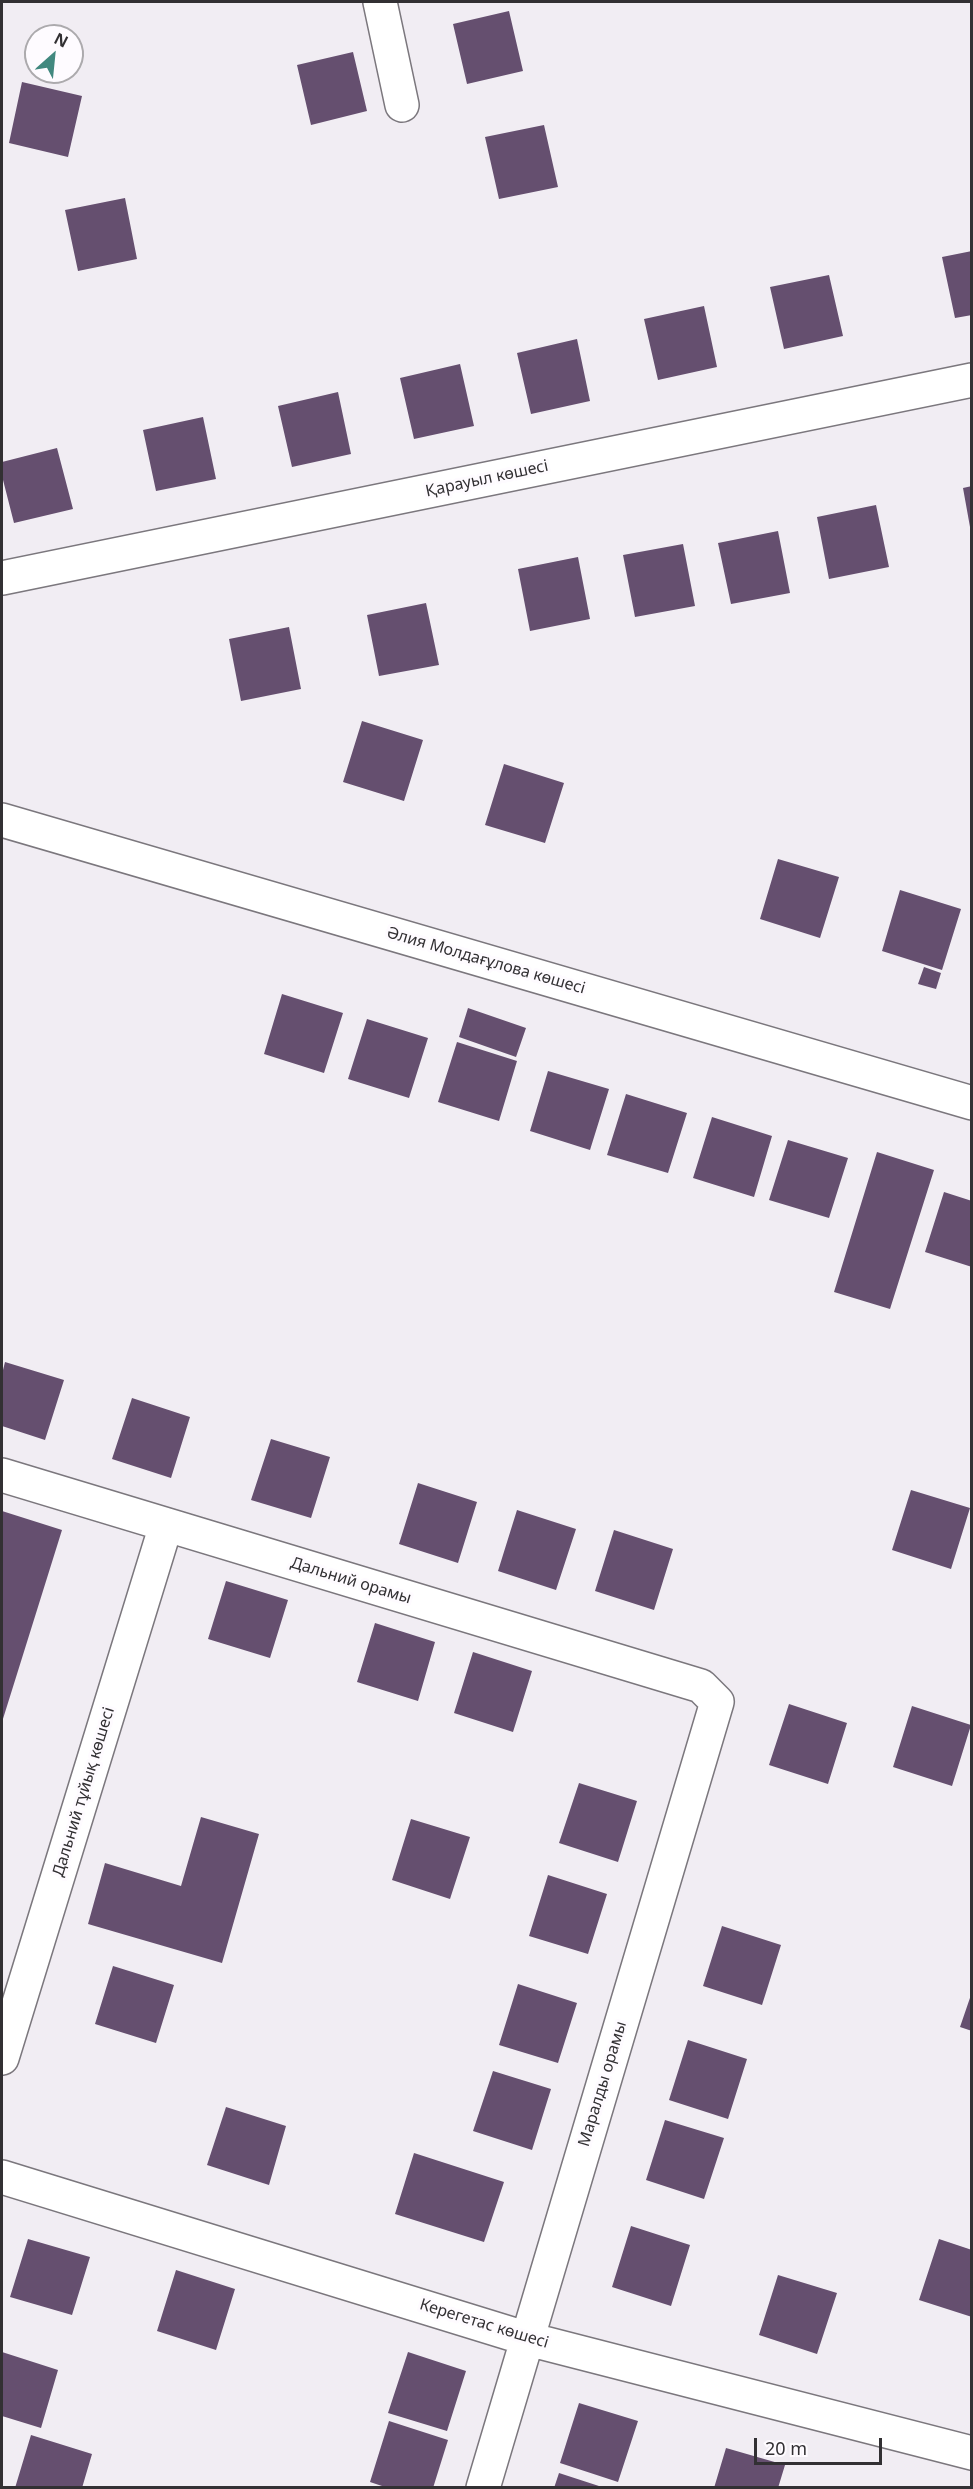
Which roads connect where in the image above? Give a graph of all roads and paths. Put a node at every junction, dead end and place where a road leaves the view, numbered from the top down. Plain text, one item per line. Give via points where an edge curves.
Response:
1 (380, 2) edge
2 (402, 105) dead end
3 (972, 380) edge
4 (2, 578) edge
5 (2, 820) edge
6 (972, 1103) edge
7 (2, 1475) edge
8 (166, 1525) junction
9 (700, 1686) joint
10 (2, 2058) edge
11 (2, 2177) edge
12 (528, 2339) junction
13 (972, 2453) edge
14 (483, 2487) edge

1 - 2 street
3 - 4 street, Қарауыл көшесі
5 - 6 street, Әлия Молдағұлова көшесі
7 - 8 street, Дальний орамы
8 - 9 street, Дальний орамы
8 - 10 street, Дальний тұйық көшесі
9 - 12 street, Маралды орамы via 717,1702
11 - 12 street, Керегетас көшесі
12 - 13 street, Керегетас көшесі
12 - 14 street, Маралды орамы

